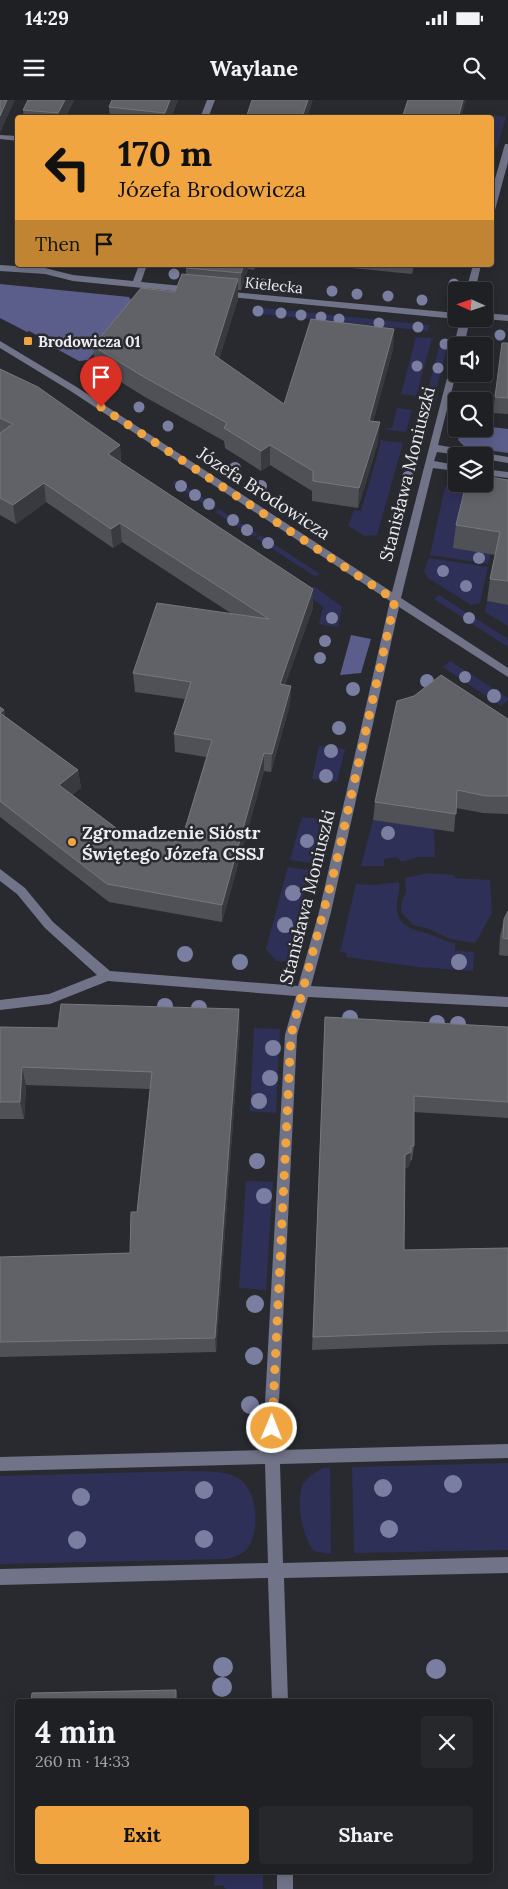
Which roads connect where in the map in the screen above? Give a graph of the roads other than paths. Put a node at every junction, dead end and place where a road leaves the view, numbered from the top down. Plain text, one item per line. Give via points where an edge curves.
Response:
1 (211, 100) edge
2 (205, 115) edge
3 (0, 137) edge
4 (15, 139) edge
5 (508, 146) edge
6 (494, 199) edge
7 (142, 267) edge
8 (476, 267) edge
9 (0, 268) edge
10 (472, 282) edge
11 (136, 284) junction
12 (448, 315) edge
13 (493, 317) edge
14 (508, 318) edge
15 (0, 344) edge
16 (450, 382) edge
17 (434, 448) junction
18 (508, 460) edge
19 (430, 464) junction
20 (448, 467) edge
21 (493, 473) edge
22 (508, 475) edge
23 (395, 600) junction
24 (508, 673) edge
25 (0, 874) edge
26 (107, 976) junction
27 (303, 991) junction
28 (508, 1002) edge
29 (0, 1005) edge
30 (508, 1451) edge
31 (272, 1457) junction
32 (0, 1464) edge
33 (508, 1565) edge
34 (276, 1570) junction
35 (0, 1577) edge
36 (280, 1699) edge
37 (285, 1874) edge
38 (285, 1889) edge

1 - 2 street
3 - 4 street
5 - 6 street
7 - 11 street
8 - 10 street
9 - 11 street, Kielecka
11 - 12 street, Kielecka
13 - 14 street
15 - 23 street, Józefa Brodowicza
16 - 17 street, Stanisława Moniuszki
17 - 18 street
17 - 19 street, Stanisława Moniuszki
19 - 20 street
19 - 23 street, Stanisława Moniuszki
21 - 22 street
23 - 24 street, Józefa Brodowicza
23 - 27 street, Stanisława Moniuszki via 348,815
25 - 26 street via 21,891 49,925
26 - 27 street
26 - 29 street via 50,999
27 - 28 street
27 - 31 street, Stanisława Moniuszki via 290,1049 271,1422
30 - 31 street
31 - 32 street
31 - 34 street, Stanisława Moniuszki
33 - 34 street
34 - 35 street
34 - 36 street, Stanisława Moniuszki
37 - 38 street

